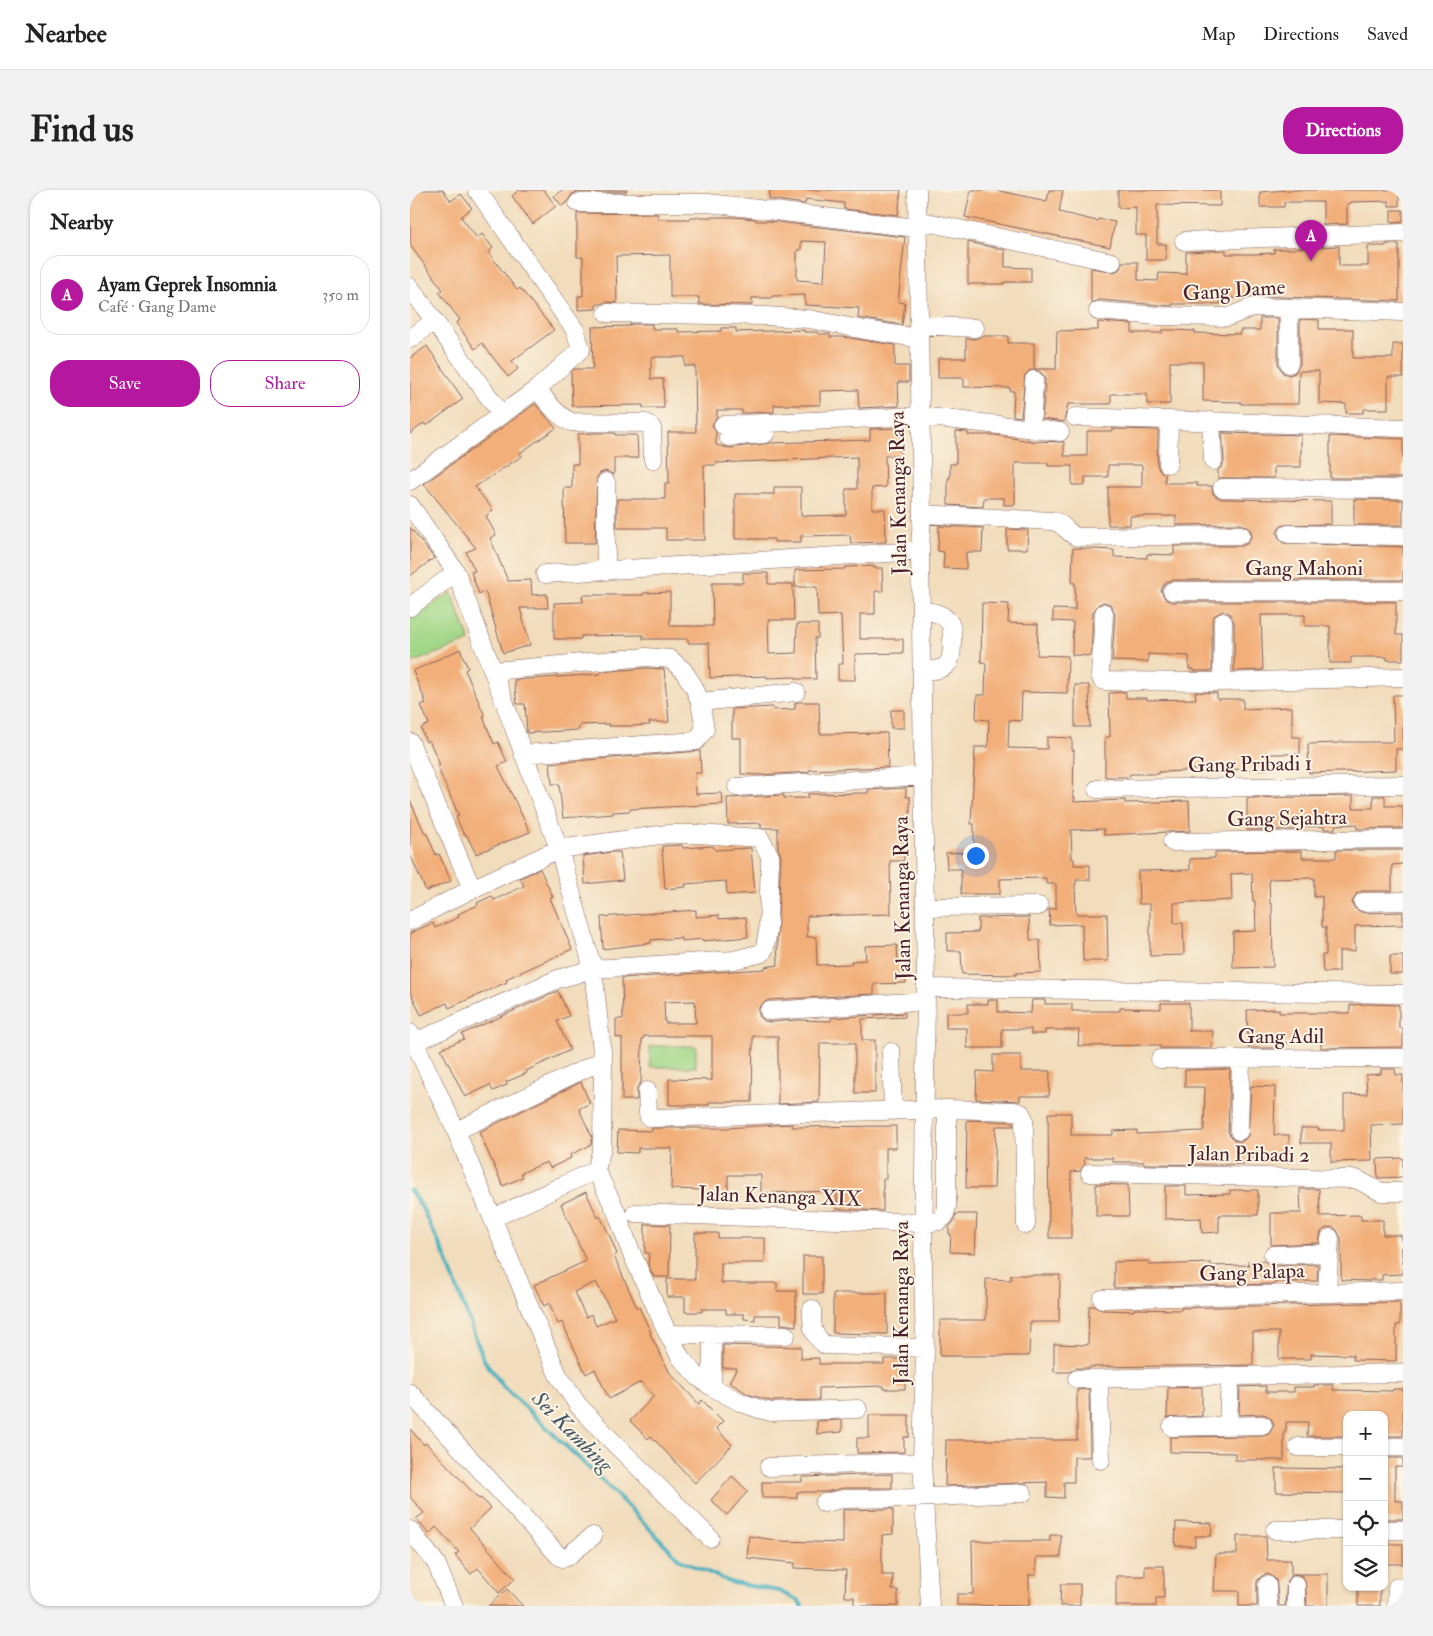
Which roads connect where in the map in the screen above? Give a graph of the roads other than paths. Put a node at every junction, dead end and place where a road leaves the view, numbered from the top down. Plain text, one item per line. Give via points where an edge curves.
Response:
1 (477, 190) edge
2 (917, 190) edge
3 (604, 196) edge
4 (679, 196) edge
5 (578, 203) dead end
6 (917, 224) junction
7 (1403, 233) edge
8 (1184, 241) dead end
9 (1112, 262) dead end
10 (410, 287) edge
11 (1289, 308) junction
12 (1098, 311) dead end
13 (1403, 312) edge
14 (607, 313) dead end
15 (434, 321) junction
16 (975, 328) dead end
17 (918, 332) junction
18 (410, 339) edge
19 (1289, 364) dead end
20 (1034, 380) dead end
21 (537, 389) junction
22 (501, 414) junction
23 (1076, 416) dead end
24 (920, 420) junction
25 (1170, 420) junction
26 (1211, 421) junction
27 (1403, 428) edge
28 (1031, 430) junction
29 (725, 431) dead end
30 (1060, 432) dead end
31 (653, 460) dead end
32 (1213, 462) dead end
33 (1168, 464) dead end
34 (410, 481) edge
35 (606, 482) dead end
36 (1222, 488) dead end
37 (1403, 489) edge
38 (410, 505) edge
39 (922, 514) junction
40 (1288, 534) dead end
41 (1241, 535) dead end
42 (1403, 536) edge
43 (920, 551) junction
44 (606, 571) junction
45 (456, 572) junction
46 (545, 574) dead end
47 (1172, 591) dead end
48 (1403, 591) edge
49 (410, 607) edge
50 (922, 610) junction
51 (1104, 612) dead end
52 (1223, 622) dead end
53 (493, 671) junction
54 (923, 671) junction
55 (1403, 678) edge
56 (1222, 682) junction
57 (796, 692) dead end
58 (700, 702) junction
59 (410, 742) edge
60 (523, 754) junction
61 (922, 776) junction
62 (1403, 785) edge
63 (737, 787) dead end
64 (1097, 789) dead end
65 (1403, 839) edge
66 (1172, 842) dead end
67 (559, 849) junction
68 (472, 889) junction
69 (1403, 901) edge
70 (1363, 902) dead end
71 (1040, 906) dead end
72 (925, 907) junction
73 (410, 921) edge
74 (593, 969) junction
75 (1403, 994) edge
76 (926, 995) junction
77 (770, 1011) dead end
78 (412, 1037) edge
79 (891, 1052) dead end
80 (1403, 1058) edge
81 (1160, 1059) dead end
82 (1241, 1059) junction
83 (603, 1060) junction
84 (647, 1092) dead end
85 (924, 1109) junction
86 (947, 1109) junction
87 (893, 1111) junction
88 (456, 1131) junction
89 (1240, 1131) dead end
90 (596, 1170) junction
91 (1090, 1173) dead end
92 (1403, 1192) edge
93 (635, 1214) dead end
94 (493, 1218) junction
95 (924, 1222) junction
96 (1026, 1225) dead end
97 (1273, 1255) dead end
98 (1403, 1291) edge
99 (1327, 1292) junction
100 (1102, 1299) dead end
101 (812, 1309) dead end
102 (668, 1334) junction
103 (712, 1335) junction
104 (786, 1335) dead end
105 (925, 1348) junction
106 (1403, 1373) edge
107 (1230, 1377) junction
108 (1076, 1379) dead end
109 (1099, 1379) junction
110 (712, 1387) junction
111 (410, 1392) edge
112 (858, 1409) dead end
113 (1264, 1425) dead end
114 (1228, 1426) junction
115 (1172, 1427) dead end
116 (1298, 1447) dead end
117 (1343, 1447) edge
118 (1388, 1447) edge
119 (1403, 1447) edge
120 (1100, 1460) dead end
121 (922, 1462) junction
122 (770, 1467) dead end
123 (1023, 1493) dead end
124 (924, 1497) junction
125 (824, 1503) dead end
126 (410, 1530) edge
127 (1275, 1530) dead end
128 (1343, 1530) edge
129 (1388, 1530) edge
130 (1403, 1530) edge
131 (592, 1536) dead end
132 (710, 1538) dead end
133 (1267, 1585) dead end
134 (1296, 1585) dead end
135 (1397, 1587) dead end
136 (454, 1606) edge
137 (930, 1606) edge
138 (1268, 1606) edge
139 (1296, 1606) edge
140 (1396, 1606) edge

1 - 21 street via 575,330 581,348
2 - 6 street, Jalan Kenanga Raya
3 - 4 street
3 - 5 street
4 - 6 street via 708,203
6 - 9 street
6 - 17 street, Jalan Kenanga Raya
7 - 8 street
10 - 15 street
11 - 12 street, Gang Dame via 1252,307 1228,317
11 - 13 street, Gang Dame
11 - 19 street
14 - 17 street via 766,316 810,320 859,330
15 - 18 street
15 - 22 street
16 - 17 street
17 - 24 street, Jalan Kenanga Raya
20 - 28 street
21 - 22 street
21 - 31 street via 556,412 571,422 646,423 652,428
22 - 34 street
23 - 25 street
24 - 28 street
24 - 29 street
24 - 39 street, Jalan Kenanga Raya
25 - 26 street
25 - 33 street
26 - 27 street
26 - 32 street
28 - 30 street
35 - 44 street
36 - 37 street
38 - 45 street
39 - 41 street via 1052,521 1077,537
39 - 43 street, Jalan Kenanga Raya
40 - 42 street
43 - 44 street
43 - 50 street, Jalan Kenanga Raya
44 - 46 street
45 - 49 street
45 - 53 street
47 - 48 street, Gang Mahoni
50 - 54 street, Jalan Kenanga Raya
50 - 54 street via 936,612 950,623 952,632 952,657 947,665
51 - 56 street via 1102,680
52 - 56 street
53 - 58 street via 646,658 670,659 683,670
53 - 60 street
54 - 61 street, Jalan Kenanga Raya
55 - 56 street
57 - 58 street
58 - 60 street via 705,729 696,741
59 - 68 street
60 - 67 street
61 - 63 street
61 - 72 street, Jalan Kenanga Raya
62 - 64 street, Gang Pribadi 1
65 - 66 street, Gang Sejahtra
67 - 68 street
67 - 74 street
67 - 74 street via 667,834 698,834 760,838 770,856 768,930 762,953 734,960
68 - 73 street
69 - 70 street
71 - 72 street
72 - 76 street, Jalan Kenanga Raya
74 - 78 street via 558,979
74 - 83 street
75 - 76 street
76 - 77 street
76 - 85 street, Jalan Kenanga Raya
78 - 88 street
79 - 87 street
80 - 82 street, Gang Adil
81 - 82 street, Gang Adil
82 - 89 street
83 - 88 street
83 - 90 street via 602,1148
84 - 87 street via 648,1113 652,1118
85 - 86 street
85 - 87 street
85 - 95 street, Jalan Kenanga Raya
86 - 95 street via 947,1208 939,1221
86 - 96 street via 1021,1113 1024,1119
88 - 94 street
90 - 94 street
90 - 102 street
91 - 92 street, Jalan Pribadi 2 via 1352,1179 1381,1192
93 - 95 street, Jalan Kenanga XIX
94 - 132 street via 558,1375 578,1405
95 - 105 street, Jalan Kenanga Raya
97 - 99 street via 1329,1245
98 - 99 street, Gang Palapa
99 - 100 street, Gang Palapa
101 - 105 street via 812,1330 825,1345
102 - 103 street
102 - 110 street via 681,1358
103 - 104 street
103 - 110 street
105 - 121 street, Jalan Kenanga Raya
106 - 107 street
107 - 109 street
107 - 114 street
108 - 109 street
109 - 120 street
110 - 112 street via 740,1402 771,1412
111 - 131 street via 558,1555 567,1557
113 - 114 street
114 - 115 street
116 - 117 street
118 - 119 street
121 - 122 street
121 - 124 street, Jalan Kenanga Raya
123 - 124 street
124 - 125 street via 843,1499
124 - 137 street, Jalan Kenanga Raya
126 - 136 street via 436,1563
127 - 128 street
129 - 130 street
133 - 138 street
134 - 139 street
135 - 140 street

